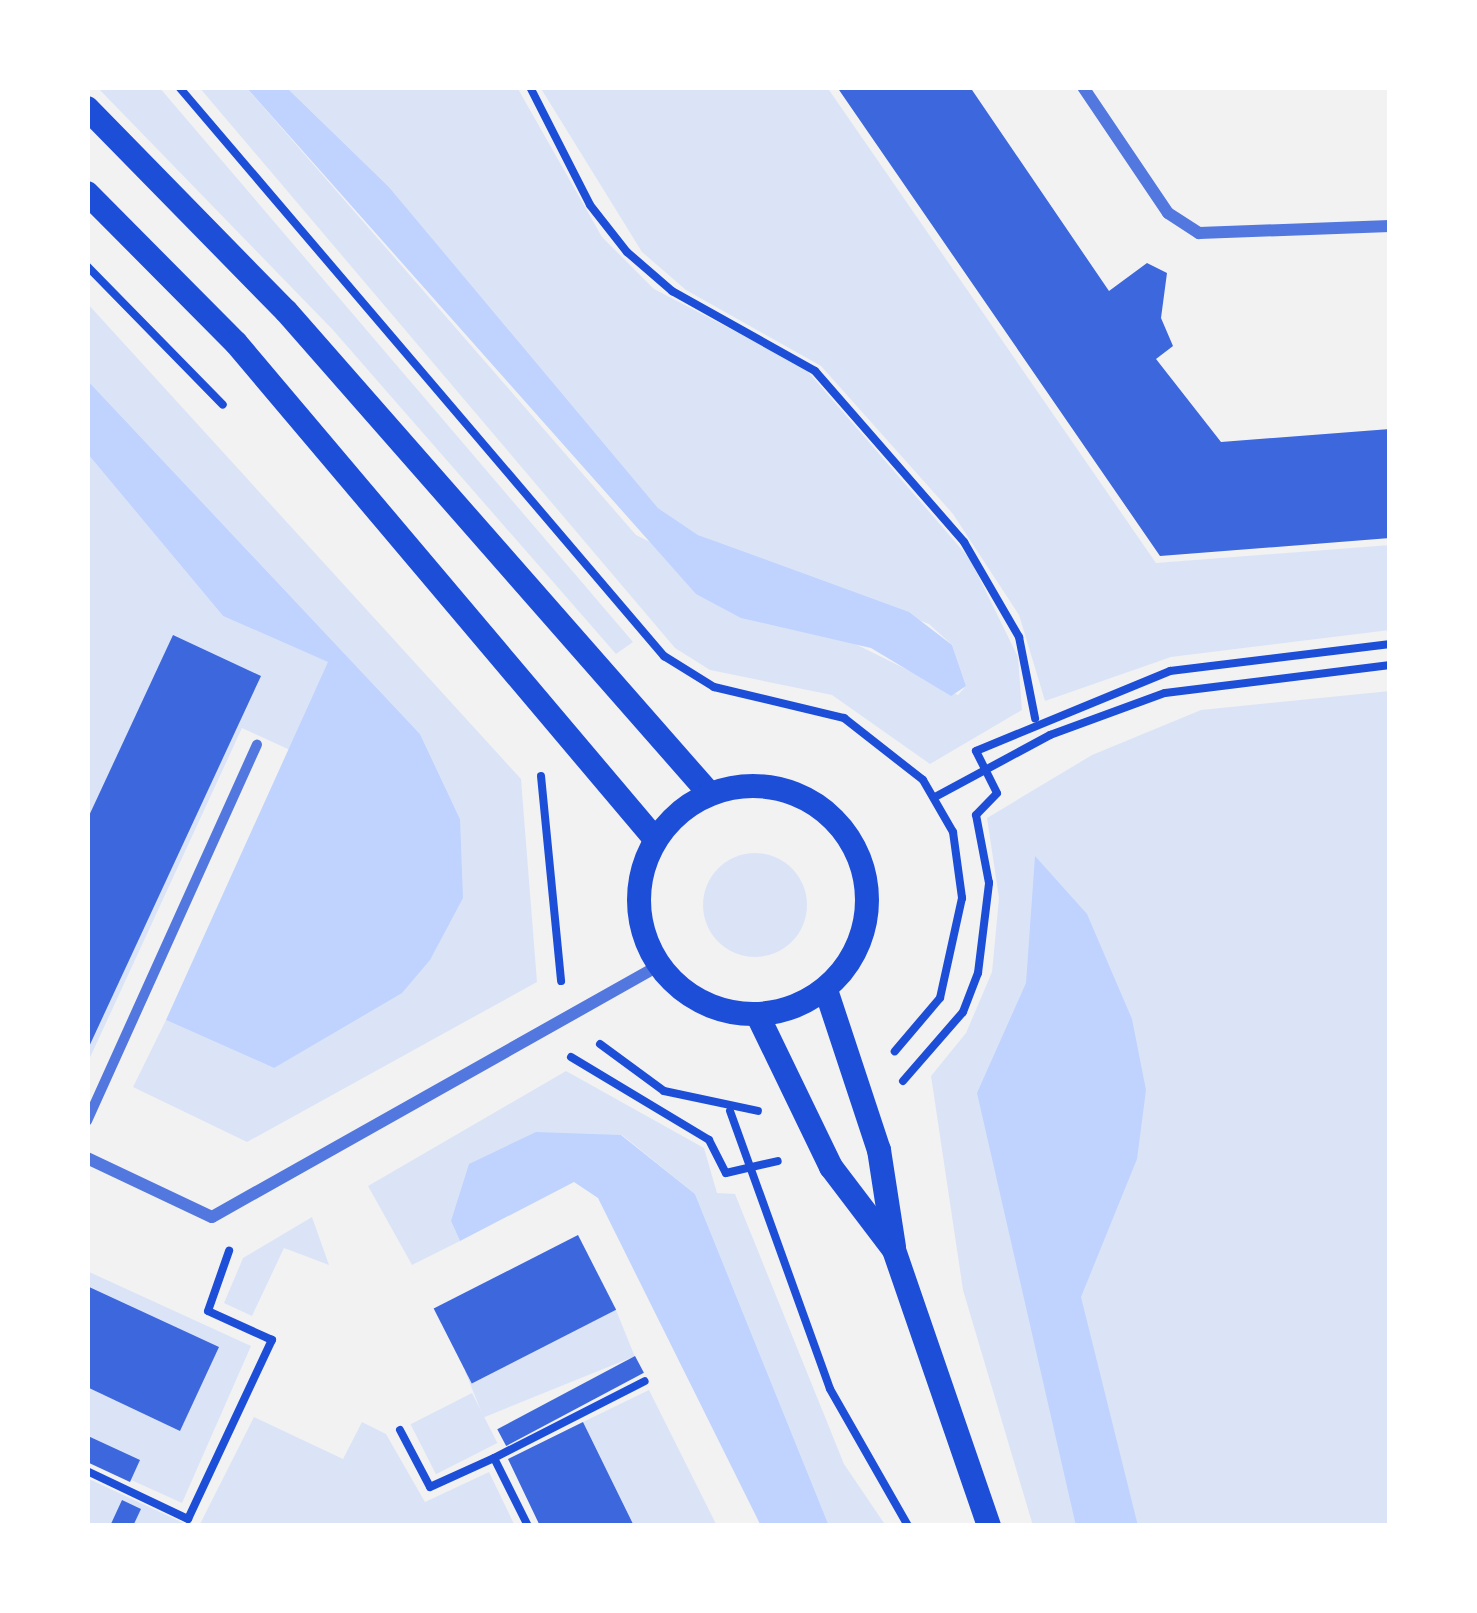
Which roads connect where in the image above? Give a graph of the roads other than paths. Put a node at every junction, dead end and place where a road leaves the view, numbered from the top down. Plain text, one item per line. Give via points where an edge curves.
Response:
1 (1083, 87) edge
2 (87, 108) edge
3 (87, 193) edge
4 (1390, 226) edge
5 (257, 745) dead end
6 (709, 794) junction
7 (655, 839) junction
8 (658, 966) junction
9 (826, 990) junction
10 (758, 1016) junction
11 (87, 1121) edge
12 (87, 1158) edge
13 (894, 1250) junction
14 (989, 1526) edge

1 - 4 street via 1168,213 1199,233
2 - 6 main road via 286,311
3 - 7 main road via 252,361
5 - 11 street
6 - 7 main road
6 - 9 main road via 790,791 853,842 868,921
7 - 8 main road via 640,926
8 - 10 main road via 720,1011
8 - 12 street via 212,1217
9 - 10 main road
9 - 13 main road via 868,1123
10 - 13 main road via 820,1143
13 - 14 main road

